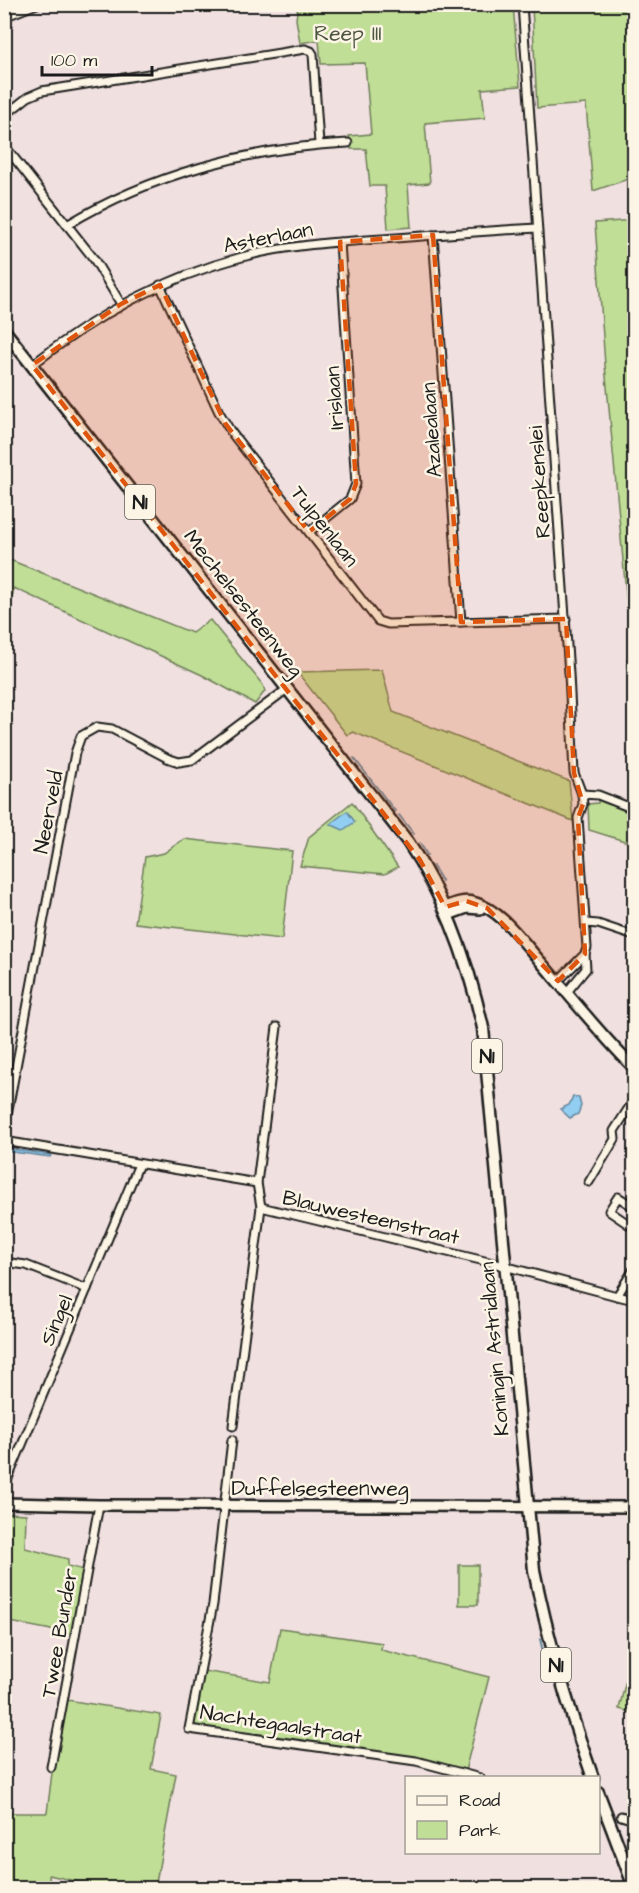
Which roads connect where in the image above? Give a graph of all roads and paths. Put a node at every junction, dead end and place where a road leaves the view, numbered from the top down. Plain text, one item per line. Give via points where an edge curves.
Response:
1 (37, 4) edge
2 (522, 4) edge
3 (4, 18) edge
4 (4, 116) edge
5 (348, 143) dead end
6 (319, 144) junction
7 (4, 145) edge
8 (67, 225) junction
9 (537, 228) junction
10 (433, 235) junction
11 (340, 242) junction
12 (160, 285) junction
13 (121, 304) junction
14 (4, 330) edge
15 (32, 365) junction
16 (309, 532) junction
17 (566, 619) junction
18 (461, 622) junction
19 (287, 689) junction
20 (582, 794) junction
21 (634, 809) edge
22 (446, 911) junction
23 (586, 923) junction
24 (634, 936) edge
25 (585, 954) junction
26 (558, 981) junction
27 (567, 992) junction
28 (277, 1027) dead end
29 (634, 1068) edge
30 (634, 1100) edge
31 (4, 1131) edge
32 (4, 1141) edge
33 (139, 1164) junction
34 (589, 1182) dead end
35 (257, 1183) junction
36 (261, 1207) junction
37 (634, 1207) edge
38 (634, 1228) edge
39 (4, 1262) edge
40 (506, 1266) junction
41 (634, 1269) edge
42 (87, 1289) junction
43 (617, 1296) junction
44 (634, 1300) edge
45 (233, 1426) dead end
46 (232, 1440) dead end
47 (4, 1488) edge
48 (4, 1503) edge
49 (99, 1505) junction
50 (225, 1506) junction
51 (529, 1507) junction
52 (634, 1507) edge
53 (51, 1767) dead end
54 (472, 1776) edge
55 (592, 1776) edge
56 (600, 1798) edge
57 (621, 1816) dead end
58 (634, 1820) edge
59 (634, 1887) edge

1 - 3 street
2 - 9 street, Reepkenslei
4 - 6 street via 42,91 304,49 313,54
5 - 6 street
6 - 8 street via 243,156 188,171 130,193
7 - 8 street
8 - 13 street via 99,266
9 - 10 street, Asterlaan
9 - 17 street, Reepkenslei
10 - 11 street, Asterlaan
10 - 18 street, Azalealaan
11 - 12 street, Asterlaan via 243,256
11 - 16 street, Irislaan via 356,484 350,499
12 - 13 street, Asterlaan
12 - 16 street, Tulpenlaan via 225,423
13 - 15 street, Asterlaan
14 - 15 main road, Mechelsesteenweg / N1
15 - 19 main road, Mechelsesteenweg / N1
16 - 18 street, Tulpenlaan via 381,622
17 - 18 street, Tulpenlaan
17 - 20 street, Reepkenslei via 574,773
19 - 22 main road, Mechelsesteenweg / N1 via 408,842
19 - 31 street, Neerveld via 192,760 179,762 167,758 112,729 97,727 81,736
20 - 21 street via 598,795
20 - 23 street, Reepkenslei via 578,818
22 - 26 street via 466,901 492,912
22 - 40 main road, Koningin Astridlaan / N1 via 466,963 483,1028
23 - 24 street
23 - 25 street, Reepkenslei
25 - 26 street
25 - 27 street, Reepkenslei via 586,969
26 - 27 street
27 - 29 street
28 - 35 street, Blauwesteenstraat
30 - 34 street
32 - 33 street, Blauwesteenstraat
33 - 35 street, Blauwesteenstraat
33 - 42 street, Singel
35 - 36 street, Blauwesteenstraat
36 - 40 street, Blauwesteenstraat
36 - 45 street, Blauwesteenstraat
37 - 38 street via 618,1197 609,1211
39 - 42 street via 26,1264
40 - 43 street, Blauwesteenstraat
40 - 51 main road, Koningin Astridlaan / N1
41 - 43 street
42 - 47 street, Singel
43 - 44 street, Blauwesteenstraat
46 - 50 street
48 - 49 street, Duffelsesteenweg
49 - 50 street, Duffelsesteenweg
49 - 53 street, Twee Bunder
50 - 51 street, Duffelsesteenweg
50 - 54 street, Nachtegaalstraat via 214,1594 189,1729 416,1761
51 - 52 street, Duffelsesteenweg
51 - 55 main road, Koningin Astridlaan / N1 via 541,1608
56 - 59 main road
57 - 58 street

